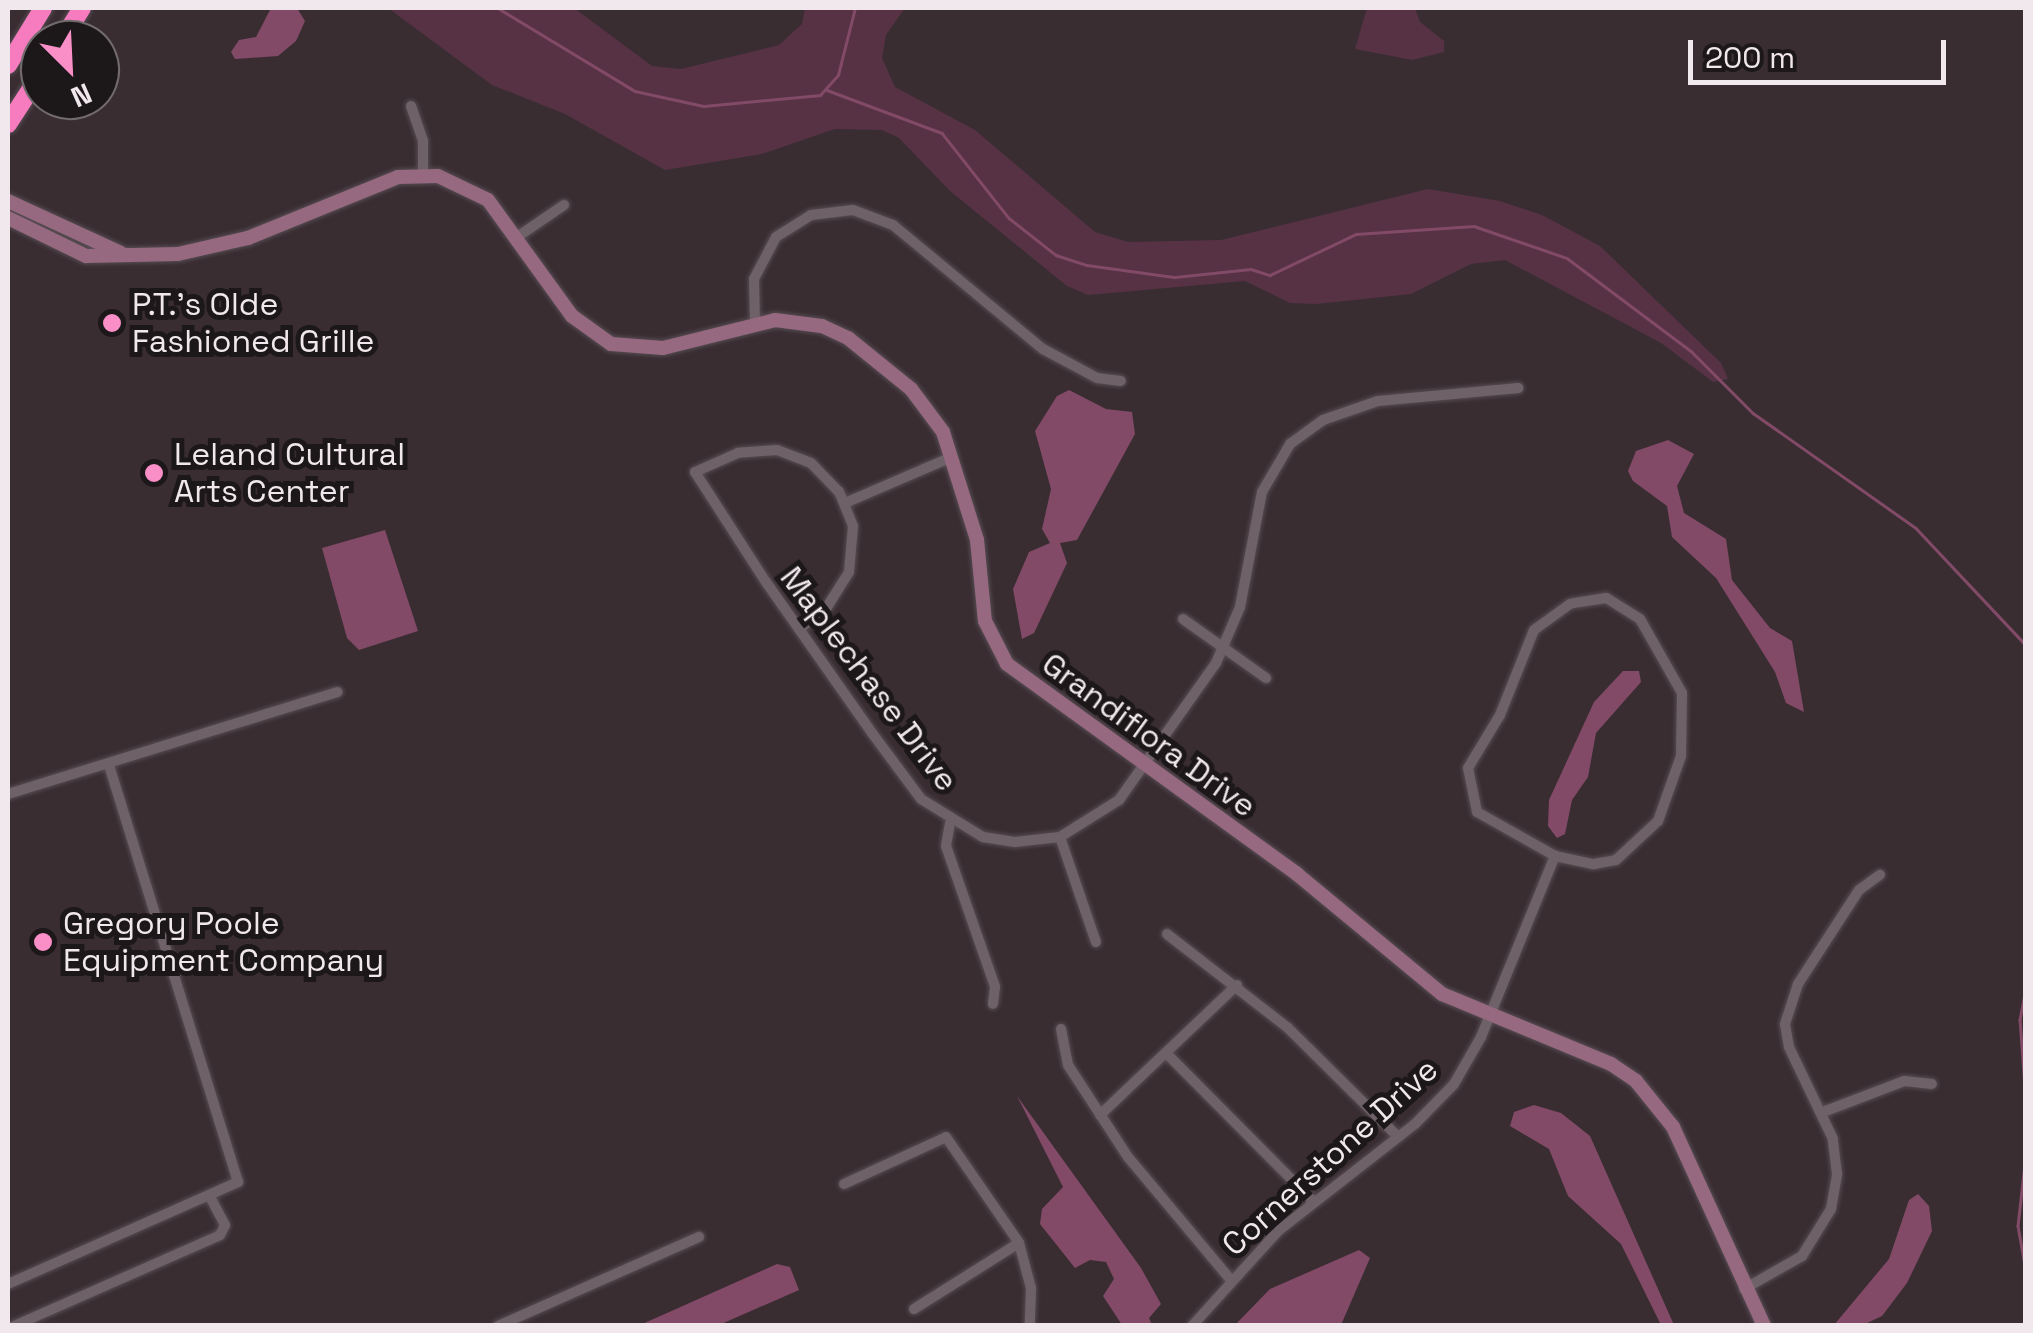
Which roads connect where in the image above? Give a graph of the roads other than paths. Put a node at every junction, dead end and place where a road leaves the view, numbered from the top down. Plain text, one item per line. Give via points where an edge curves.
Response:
1 (42, 8) edge
2 (8, 65) edge
3 (411, 106) dead end
4 (423, 174) junction
5 (8, 201) edge
6 (564, 205) dead end
7 (8, 218) edge
8 (517, 237) junction
9 (121, 253) junction
10 (755, 322) junction
11 (1122, 382) dead end
12 (1518, 388) dead end
13 (952, 457) junction
14 (845, 502) junction
15 (1182, 618) dead end
16 (798, 629) junction
17 (1224, 649) junction
18 (1266, 678) dead end
19 (338, 692) dead end
20 (108, 764) junction
21 (1145, 767) junction
22 (8, 794) edge
23 (950, 823) junction
24 (1060, 837) junction
25 (1554, 856) junction
26 (1880, 875) dead end
27 (1167, 934) dead end
28 (1096, 942) dead end
29 (1237, 985) junction
30 (992, 1004) dead end
31 (1490, 1018) junction
32 (1061, 1030) dead end
33 (1168, 1056) junction
34 (1932, 1084) dead end
35 (1823, 1112) junction
36 (1100, 1115) junction
37 (1398, 1136) junction
38 (844, 1184) dead end
39 (209, 1195) junction
40 (1312, 1200) junction
41 (699, 1237) dead end
42 (1019, 1243) junction
43 (1231, 1280) junction
44 (8, 1284) edge
45 (1744, 1288) junction
46 (914, 1309) dead end
47 (14, 1326) edge
48 (498, 1326) edge
49 (1030, 1326) edge
50 (1192, 1326) edge
51 (1764, 1326) edge

1 - 2 highway
3 - 4 street via 423,141
4 - 8 street, Grandiflora Drive via 476,190
4 - 9 street via 384,182 232,243 178,254
5 - 9 street
6 - 8 street
7 - 9 street via 77,253
8 - 10 street, Grandiflora Drive via 572,316 611,344 663,348
10 - 11 street via 754,280 776,237 811,215 854,210 893,225 1043,349 1097,378
10 - 13 street, Grandiflora Drive via 806,322 848,338 922,400
12 - 17 street, Maplechase Drive via 1398,397 1335,415 1299,436 1271,468 1262,492 1243,594
13 - 14 street
13 - 21 street, Grandiflora Drive via 977,540 985,621 1000,655
14 - 16 street via 854,538 849,572 828,607
14 - 16 street, Maplechase Drive via 820,470 777,450 738,452 694,472
15 - 17 street
16 - 23 street, Maplechase Drive via 922,799
17 - 18 street
17 - 21 street, Maplechase Drive
19 - 20 street
20 - 22 street
20 - 39 street via 238,1182
21 - 24 street, Maplechase Drive via 1108,810
21 - 31 street, Grandiflora Drive via 1296,874 1423,982
23 - 24 street, Maplechase Drive via 1015,842
23 - 30 street via 946,846 995,987
24 - 28 street
25 - 25 street via 1604,863 1638,846 1658,821 1681,756 1679,682 1640,619 1606,598 1570,604 1534,630 1500,715 1468,768 1477,812
25 - 31 street, Cornerstone Drive
26 - 35 street via 1859,890 1789,1005 1789,1047
27 - 29 street
29 - 33 street
29 - 37 street
31 - 37 street, Cornerstone Drive via 1454,1084
31 - 45 street, Grandiflora Drive via 1611,1064 1655,1100 1681,1142
32 - 36 street via 1068,1066
33 - 36 street
33 - 40 street
34 - 35 street via 1904,1081
35 - 45 street via 1837,1162 1827,1219 1795,1261
36 - 43 street via 1160,1199
37 - 40 street, Cornerstone Drive
38 - 42 street via 946,1137
39 - 44 street
39 - 47 street via 225,1225 220,1235
40 - 43 street, Cornerstone Drive
41 - 48 street
42 - 46 street
42 - 49 street via 1031,1288
43 - 50 street, Cornerstone Drive
45 - 51 street, Grandiflora Drive

